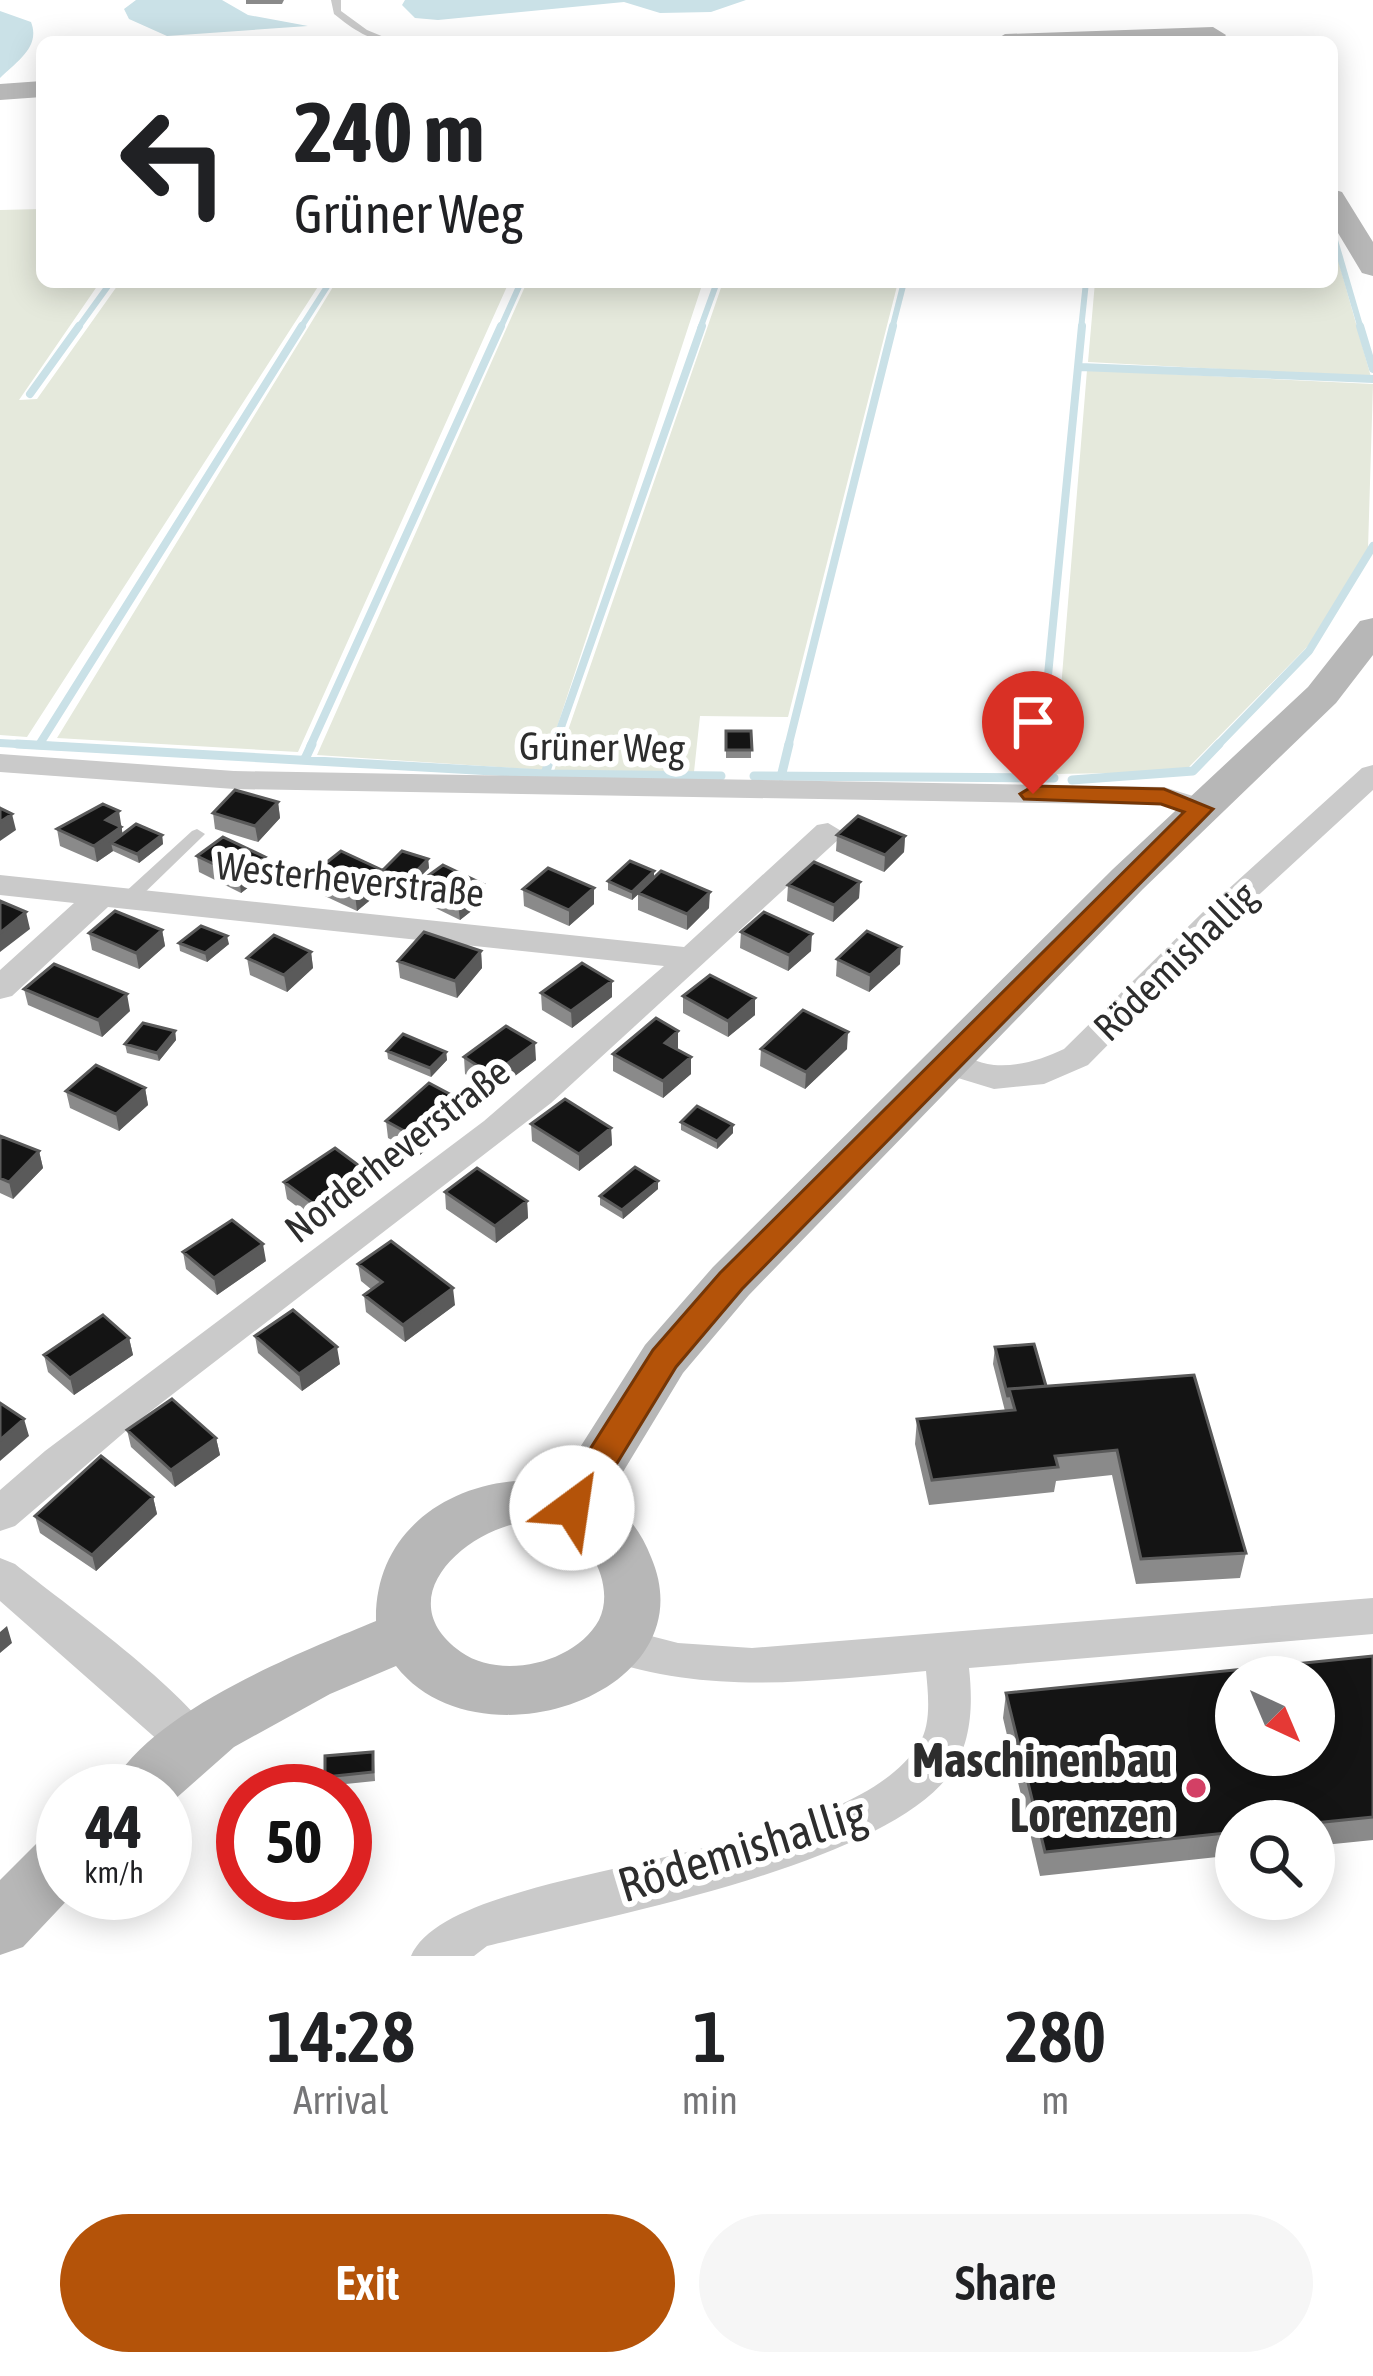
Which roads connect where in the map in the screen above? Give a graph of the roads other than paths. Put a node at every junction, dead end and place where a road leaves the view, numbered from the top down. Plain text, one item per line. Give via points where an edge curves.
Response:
1 (336, 0) edge
2 (1190, 0) edge
3 (375, 36) edge
4 (1213, 36) edge
5 (36, 89) edge
6 (0, 92) edge
7 (1338, 208) edge
8 (1373, 267) edge
9 (1373, 629) edge
10 (0, 763) edge
11 (1373, 774) edge
12 (1201, 809) junction
13 (828, 832) dead end
14 (197, 834) dead end
15 (0, 885) edge
16 (116, 896) junction
17 (690, 958) junction
18 (0, 988) edge
19 (947, 1063) junction
20 (572, 1508) junction
21 (0, 1514) edge
22 (0, 1576) edge
23 (1373, 1616) edge
24 (407, 1635) junction
25 (616, 1645) junction
26 (946, 1654) junction
27 (193, 1743) junction
28 (170, 1764) edge
29 (36, 1888) edge
30 (0, 1925) edge
31 (434, 1956) edge

1 - 3 lane via 337,12
2 - 4 main road
5 - 6 main road
7 - 8 main road
9 - 12 main road via 1322,694
10 - 12 street, Grüner Weg via 234,780 1164,796
11 - 19 street, Rödemishallig via 1076,1058 1044,1072 994,1077
12 - 19 main road
13 - 17 street, Norderheverstraße
14 - 16 lane
15 - 16 street, Westerheverstraße
16 - 17 street, Westerheverstraße
16 - 18 street
17 - 21 street, Norderheverstraße via 496,1130 91,1432
19 - 20 main road via 664,1359
20 - 24 main road via 514,1501 474,1510 440,1531 415,1560 404,1595
20 - 25 main road via 618,1544 632,1576 632,1611
22 - 27 street
23 - 26 street
24 - 25 main road via 461,1684 502,1694 547,1690 586,1673
24 - 27 main road via 258,1702
25 - 26 street via 678,1662 752,1667
26 - 31 street, Rödemishallig via 953,1711 933,1762 895,1801 804,1840 476,1927
27 - 28 main road
29 - 30 main road

